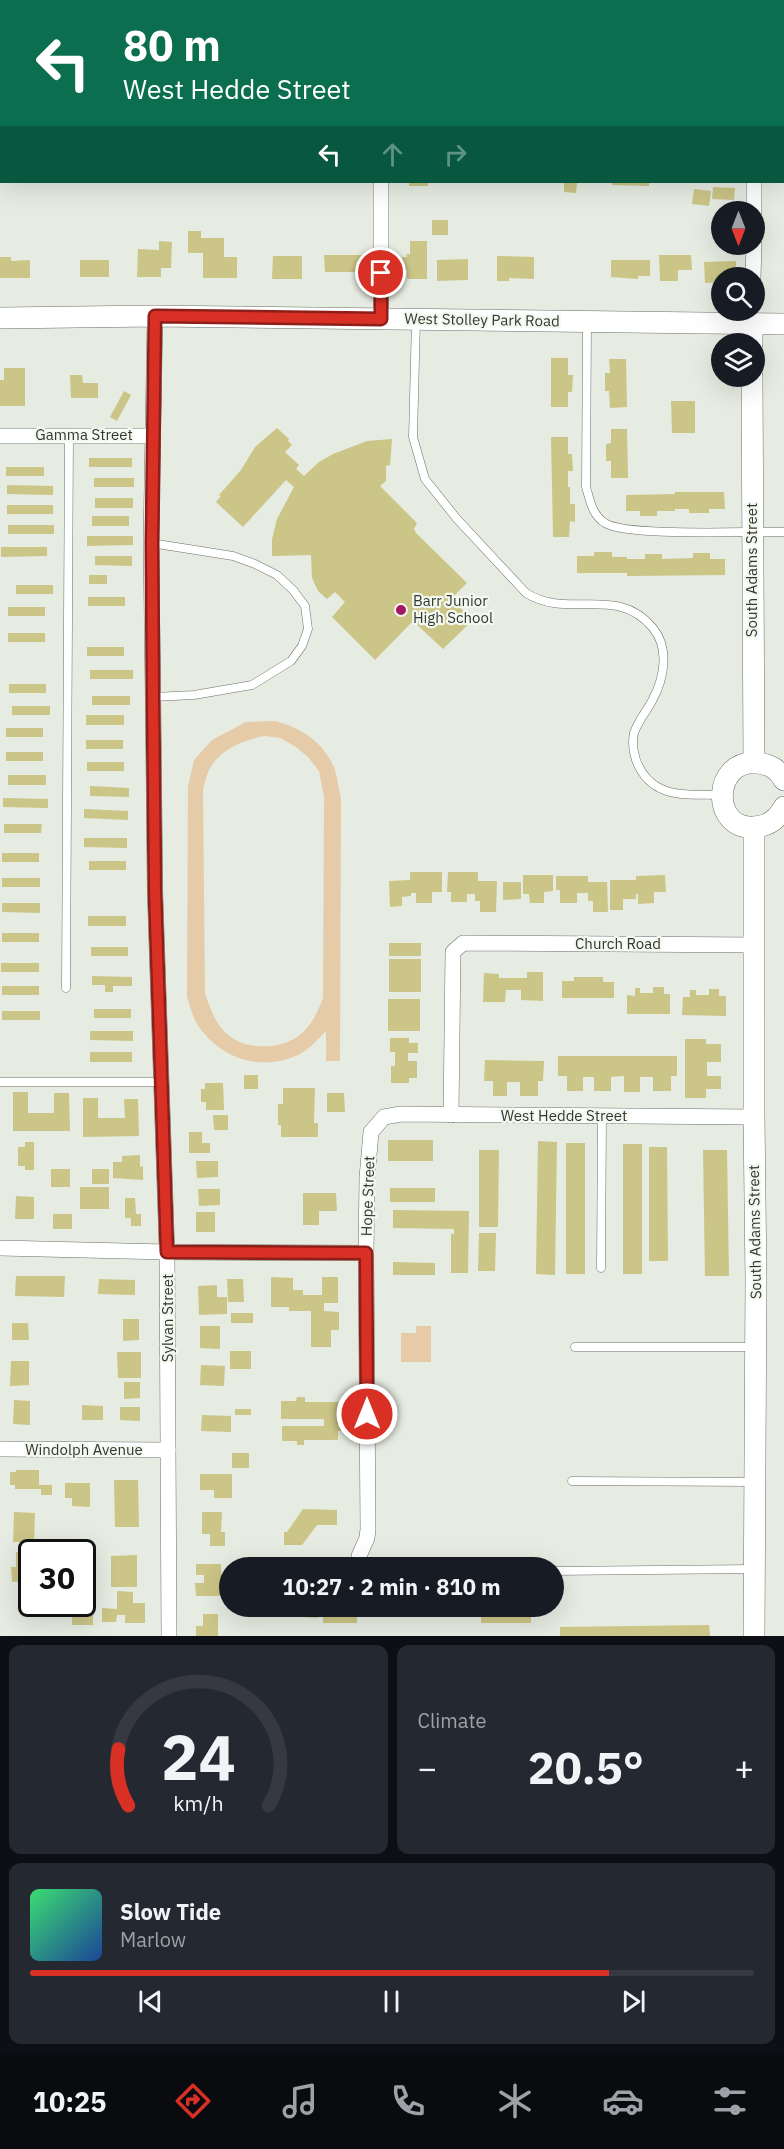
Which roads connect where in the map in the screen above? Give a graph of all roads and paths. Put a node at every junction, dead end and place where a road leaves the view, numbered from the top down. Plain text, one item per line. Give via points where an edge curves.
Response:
1 (381, 183) edge
2 (754, 183) edge
3 (754, 201) edge
4 (155, 316) junction
5 (0, 318) edge
6 (381, 319) junction
7 (416, 319) junction
8 (587, 321) junction
9 (784, 324) edge
10 (752, 326) edge
11 (752, 387) edge
12 (7, 435) edge
13 (69, 435) junction
14 (153, 436) junction
15 (752, 531) junction
16 (784, 531) edge
17 (152, 543) junction
18 (153, 697) junction
19 (754, 763) junction
20 (784, 780) edge
21 (721, 795) junction
22 (784, 807) edge
23 (754, 827) junction
24 (756, 945) junction
25 (66, 988) dead end
26 (0, 1082) edge
27 (162, 1082) junction
28 (451, 1115) junction
29 (602, 1116) junction
30 (754, 1117) junction
31 (377, 1125) joint
32 (0, 1248) edge
33 (167, 1252) junction
34 (366, 1253) junction
35 (601, 1268) dead end
36 (575, 1347) dead end
37 (756, 1347) junction
38 (0, 1449) edge
39 (168, 1450) junction
40 (572, 1481) dead end
41 (755, 1482) junction
42 (359, 1556) dead end
43 (754, 1569) junction
44 (564, 1570) edge
45 (169, 1636) edge
46 (754, 1636) edge

1 - 6 street
2 - 3 street
4 - 5 street, West Stolley Park Road
4 - 6 street, West Stolley Park Road
4 - 14 street, Sylvan Street
6 - 7 street, West Stolley Park Road
7 - 8 street, West Stolley Park Road
7 - 21 lane via 413,437 425,479 526,593 553,604 612,604 642,616 663,648 664,666 661,682 633,735 633,750 640,768 652,783 668,792
8 - 10 street, West Stolley Park Road
8 - 15 lane via 586,487 593,511 615,528
9 - 10 street, West Stolley Park Road
11 - 15 street, South Adams Street
12 - 13 street, Gamma Street
13 - 14 street, Gamma Street
13 - 25 lane
14 - 17 street, Sylvan Street
15 - 16 lane
15 - 19 street, South Adams Street
17 - 18 street, Sylvan Street
17 - 18 lane via 233,556 277,575 304,606 308,629 291,661 252,686
18 - 27 street, Sylvan Street
19 - 20 street via 772,766
19 - 21 street via 742,764 733,771
21 - 23 street via 732,820
22 - 23 street via 770,823
23 - 24 street, South Adams Street
24 - 28 street, Church Road via 463,943 453,952
24 - 30 street, South Adams Street
26 - 27 lane
27 - 33 street, Sylvan Street
28 - 29 street, West Hedde Street
28 - 31 street, West Hedde Street via 401,1114 384,1118
29 - 30 street, West Hedde Street
29 - 35 lane
30 - 37 street, South Adams Street
31 - 34 street, Hope Street via 370,1132
32 - 33 street
33 - 34 street
33 - 39 street, Sylvan Street
34 - 42 street, Hope Street via 368,1529
36 - 37 lane
37 - 41 street, South Adams Street
38 - 39 street, Windolph Avenue
39 - 45 street, Sylvan Street
40 - 41 lane
41 - 43 street, South Adams Street
43 - 44 lane
43 - 46 street, South Adams Street

